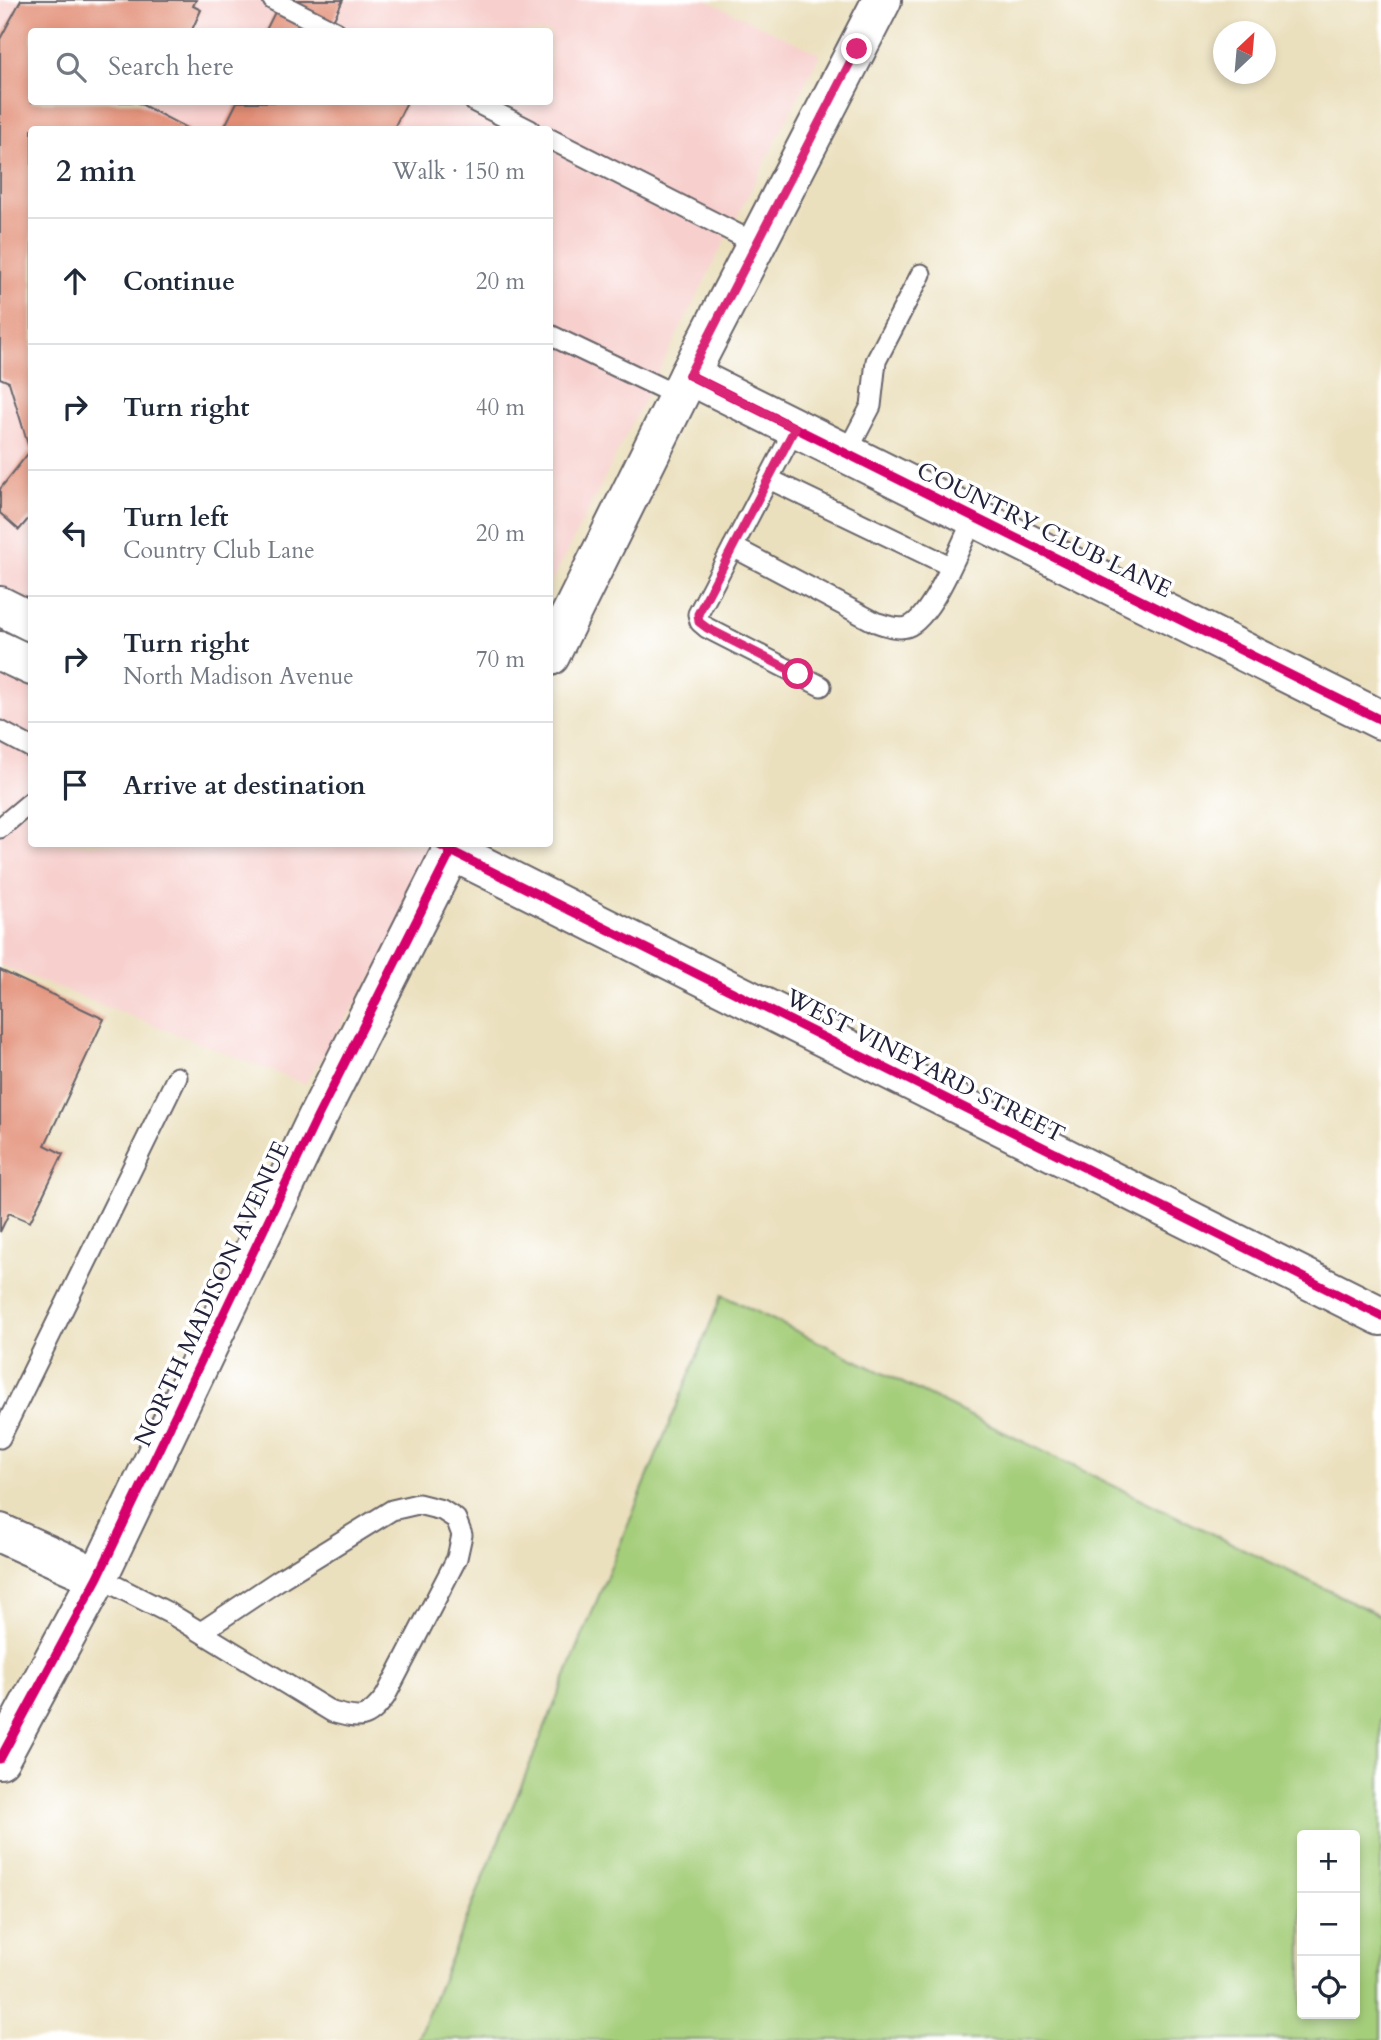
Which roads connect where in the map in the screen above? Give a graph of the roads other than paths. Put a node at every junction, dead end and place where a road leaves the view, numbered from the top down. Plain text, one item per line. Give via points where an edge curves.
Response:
1 (274, 0) edge
2 (878, 1) edge
3 (328, 28) edge
4 (481, 105) edge
5 (522, 126) edge
6 (553, 141) edge
7 (757, 244) junction
8 (921, 274) dead end
9 (553, 336) edge
10 (685, 386) junction
11 (795, 428) junction
12 (846, 454) junction
13 (769, 479) junction
14 (974, 517) junction
15 (733, 547) junction
16 (950, 566) junction
17 (0, 606) edge
18 (28, 620) edge
19 (553, 650) edge
20 (0, 651) edge
21 (28, 664) edge
22 (821, 685) dead end
23 (1381, 720) edge
24 (0, 731) edge
25 (28, 746) edge
26 (28, 804) edge
27 (0, 828) edge
28 (448, 847) edge
29 (450, 847) edge
30 (177, 1077) dead end
31 (1381, 1316) edge
32 (0, 1438) edge
33 (0, 1533) edge
34 (98, 1577) junction
35 (201, 1632) junction
36 (0, 1759) edge

1 - 3 lane
2 - 7 street
4 - 5 lane
6 - 7 lane
7 - 10 street
8 - 12 lane via 876,361 871,406
9 - 10 lane
10 - 11 street, COUNTRY CLUB LANE
10 - 19 street
11 - 12 street, COUNTRY CLUB LANE
11 - 13 lane
12 - 14 street, COUNTRY CLUB LANE
13 - 15 lane
13 - 16 lane
14 - 16 lane
14 - 23 street, COUNTRY CLUB LANE
15 - 16 lane via 875,622 898,628 908,627 930,607
15 - 22 lane via 698,614 699,622
17 - 18 street
20 - 21 street
24 - 25 lane
26 - 27 lane
28 - 34 street, NORTH MADISON AVENUE
29 - 31 street, WEST VINEYARD STREET
30 - 32 lane
33 - 34 street
34 - 35 lane
34 - 36 street, NORTH MADISON AVENUE
35 - 35 lane via 332,1712 355,1718 373,1713 457,1558 462,1535 456,1519 418,1504 391,1510

